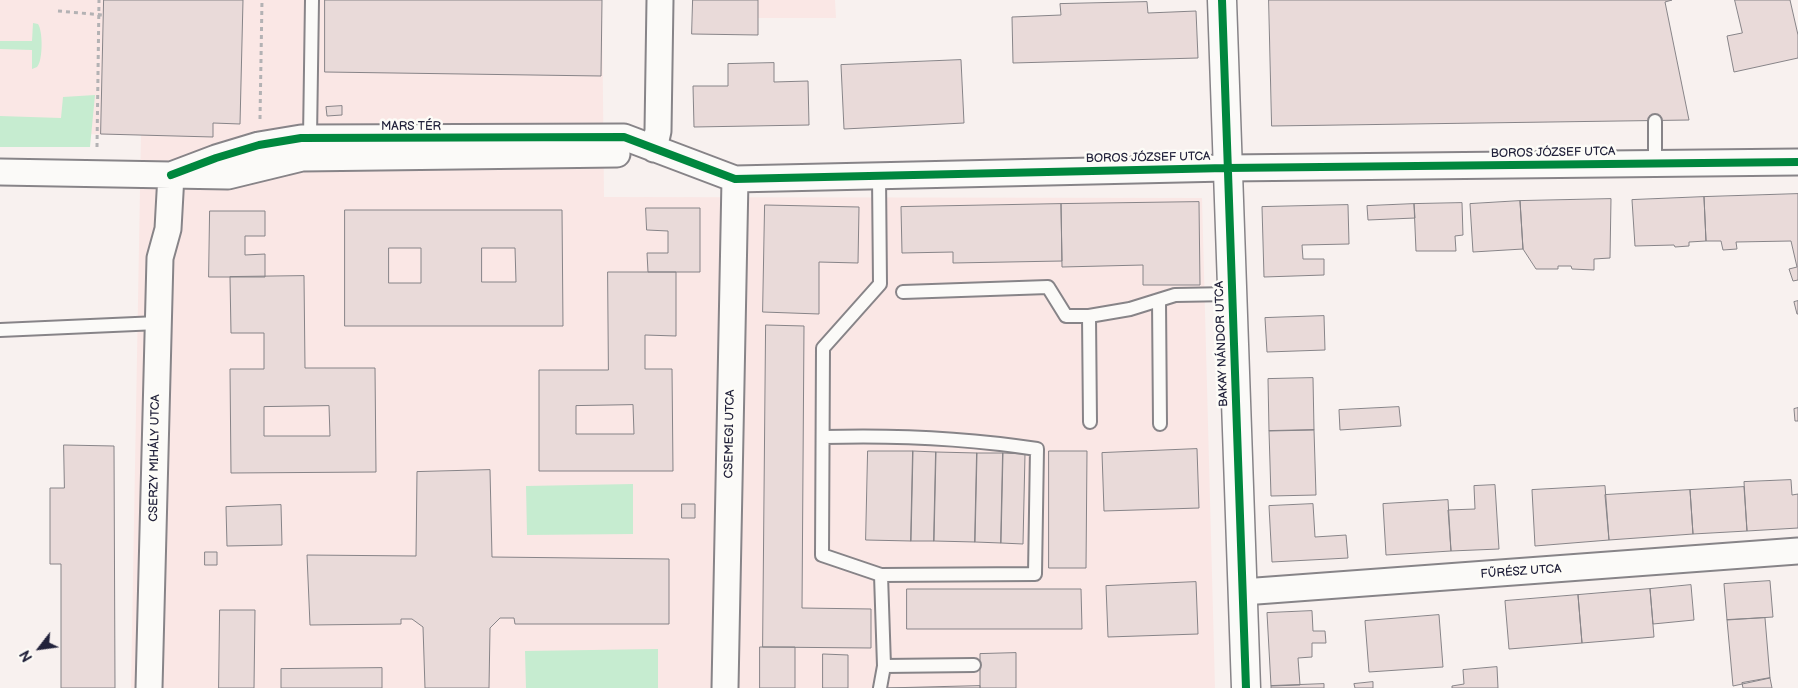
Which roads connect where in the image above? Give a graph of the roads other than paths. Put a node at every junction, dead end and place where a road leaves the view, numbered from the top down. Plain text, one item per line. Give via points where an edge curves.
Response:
1 (312, 0) edge
2 (660, 0) edge
3 (1222, 0) edge
4 (1655, 121) dead end
5 (310, 138) junction
6 (654, 149) junction
7 (1798, 162) edge
8 (1656, 163) junction
9 (1226, 168) junction
10 (0, 172) edge
11 (171, 175) junction
12 (879, 176) junction
13 (735, 179) junction
14 (168, 230) junction
15 (903, 292) dead end
16 (1231, 294) junction
17 (1159, 300) junction
18 (1090, 316) junction
19 (158, 323) junction
20 (0, 330) edge
21 (1090, 422) dead end
22 (1160, 424) dead end
23 (823, 437) junction
24 (1798, 551) edge
25 (881, 575) junction
26 (1243, 592) junction
27 (974, 665) dead end
28 (884, 666) junction
29 (149, 688) edge
30 (167, 688) edge
31 (725, 688) edge
32 (880, 688) edge
33 (1246, 688) edge

1 - 5 lane
2 - 6 street via 658,130
3 - 9 street, BAKAY NÁNDOR UTCA
4 - 8 lane
5 - 6 street, MARS TÉR via 624,137
5 - 11 street, MARS TÉR via 259,145
6 - 11 street, MARS TÉR via 623,154 302,158 228,176
6 - 13 street, BOROS JÓZSEF UTCA
7 - 8 street, BOROS JÓZSEF UTCA
8 - 9 street, BOROS JÓZSEF UTCA
9 - 12 street, BOROS JÓZSEF UTCA
9 - 16 street, BAKAY NÁNDOR UTCA
10 - 11 street, MARS TÉR
11 - 14 street, CSERZY MIHÁLY UTCA
12 - 13 street, BOROS JÓZSEF UTCA
12 - 23 lane via 880,284 823,348
13 - 31 street, CSEMEGI UTCA
14 - 19 street, CSERZY MIHÁLY UTCA via 160,258
14 - 30 street, CSERZY MIHÁLY UTCA via 177,258
15 - 18 lane via 1048,287 1066,316
16 - 17 lane via 1175,295
16 - 26 street, BAKAY NÁNDOR UTCA
17 - 18 lane
17 - 22 lane
18 - 21 lane
19 - 20 lane
19 - 29 street, CSERZY MIHÁLY UTCA
23 - 25 lane via 822,555
23 - 25 lane via 891,436 1037,449 1035,574
24 - 26 street, FŰRÉSZ UTCA
25 - 28 lane
26 - 33 street, BAKAY NÁNDOR UTCA
27 - 28 lane
28 - 32 lane

